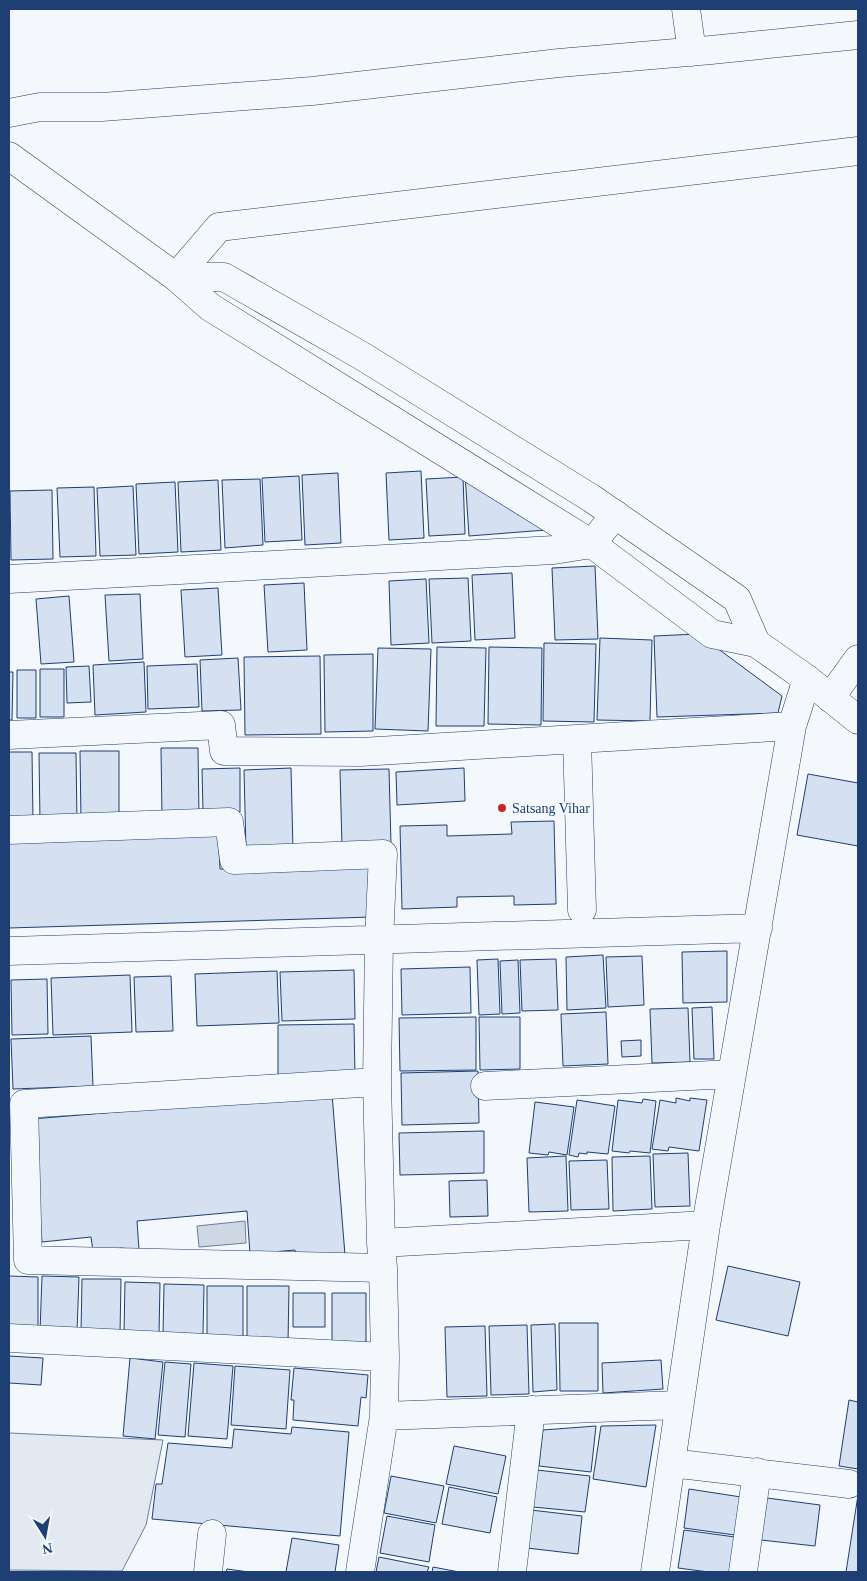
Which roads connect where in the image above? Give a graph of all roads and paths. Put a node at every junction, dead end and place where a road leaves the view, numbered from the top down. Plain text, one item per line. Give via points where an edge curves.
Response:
1 (686, 9) edge
2 (858, 35) edge
3 (692, 52) junction
4 (9, 113) edge
5 (858, 151) edge
6 (9, 156) edge
7 (176, 277) junction
8 (615, 514) junction
9 (592, 544) junction
10 (9, 579) edge
11 (756, 644) junction
12 (858, 659) edge
13 (807, 679) junction
14 (830, 698) junction
15 (858, 720) edge
16 (792, 726) junction
17 (9, 735) edge
18 (577, 739) junction
19 (9, 830) edge
20 (582, 910) dead end
21 (758, 928) junction
22 (379, 940) junction
23 (9, 950) edge
24 (732, 1074) junction
25 (377, 1082) junction
26 (485, 1086) dead end
27 (706, 1225) junction
28 (382, 1256) junction
29 (9, 1338) edge
30 (385, 1356) junction
31 (678, 1406) junction
32 (531, 1410) junction
33 (384, 1416) junction
34 (670, 1464) junction
35 (757, 1472) junction
36 (849, 1484) dead end
37 (212, 1534) dead end
38 (208, 1572) edge
39 (360, 1572) edge
40 (512, 1572) edge
41 (655, 1572) edge
42 (743, 1572) edge

1 - 3 street
2 - 3 street
3 - 4 street via 559,63 312,91 102,107 40,107
5 - 7 street via 219,227
6 - 7 street
7 - 8 street via 224,277 362,356
7 - 9 street via 210,307
8 - 9 street
8 - 11 street via 737,599
9 - 10 street via 544,550
9 - 11 street via 712,634
11 - 13 street
12 - 14 street
13 - 14 street
13 - 16 street
14 - 15 street
16 - 18 street
16 - 21 street
17 - 18 street via 221,725 224,752 362,752
18 - 20 street
19 - 22 street via 229,822 234,860 383,854
21 - 22 street
21 - 24 street
22 - 23 street
22 - 25 street
24 - 26 street
24 - 27 street
25 - 28 street
25 - 28 street via 24,1104 28,1260
27 - 28 street
27 - 31 street
28 - 30 street
29 - 30 street
30 - 33 street
31 - 32 street
31 - 34 street
32 - 33 street
32 - 40 street
33 - 39 street
34 - 35 street
34 - 41 street
35 - 36 street
35 - 42 street
37 - 38 street

